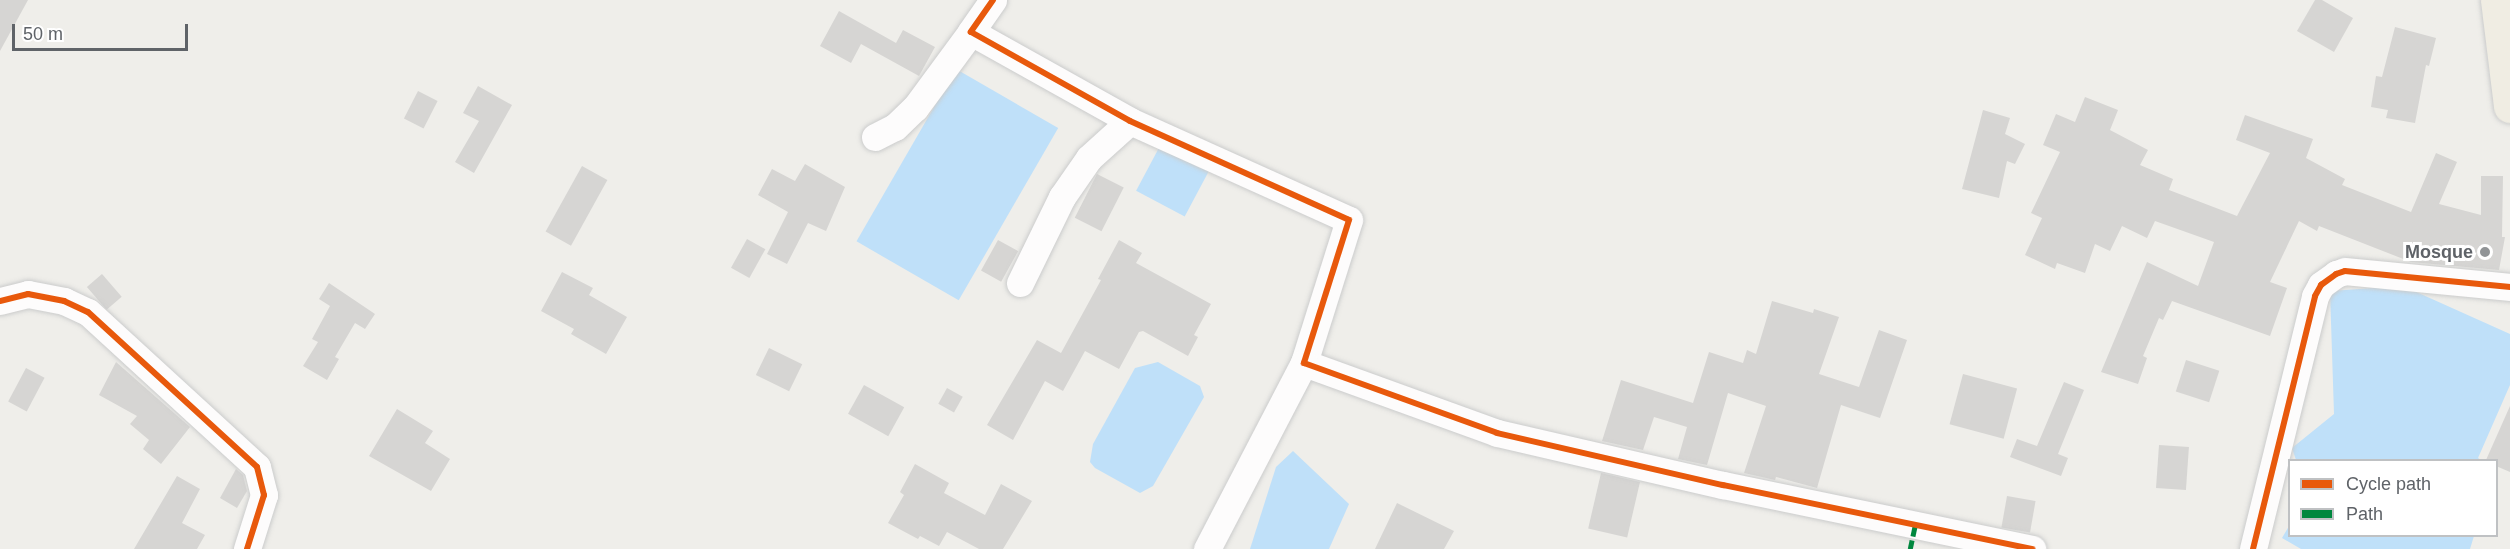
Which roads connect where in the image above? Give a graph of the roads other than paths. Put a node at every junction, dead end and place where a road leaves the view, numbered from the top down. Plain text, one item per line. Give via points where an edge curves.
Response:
1 (993, 0) edge
2 (2497, 0) edge
3 (971, 32) junction
4 (2510, 106) edge
5 (1130, 121) junction
6 (875, 137) dead end
7 (1020, 283) dead end
8 (2510, 287) edge
9 (0, 301) edge
10 (1304, 363) junction
11 (247, 549) edge
12 (1207, 549) edge
13 (2032, 549) edge
14 (2253, 549) edge

1 - 3 street
2 - 4 highway
3 - 5 street
3 - 6 street via 915,108 895,127
5 - 7 street via 1089,158 1062,197
5 - 10 street via 1349,220
8 - 14 street via 2345,271 2326,280 2315,296
9 - 11 street via 28,294 64,301 88,312 257,467 264,495
10 - 12 street
10 - 13 street via 1497,433

